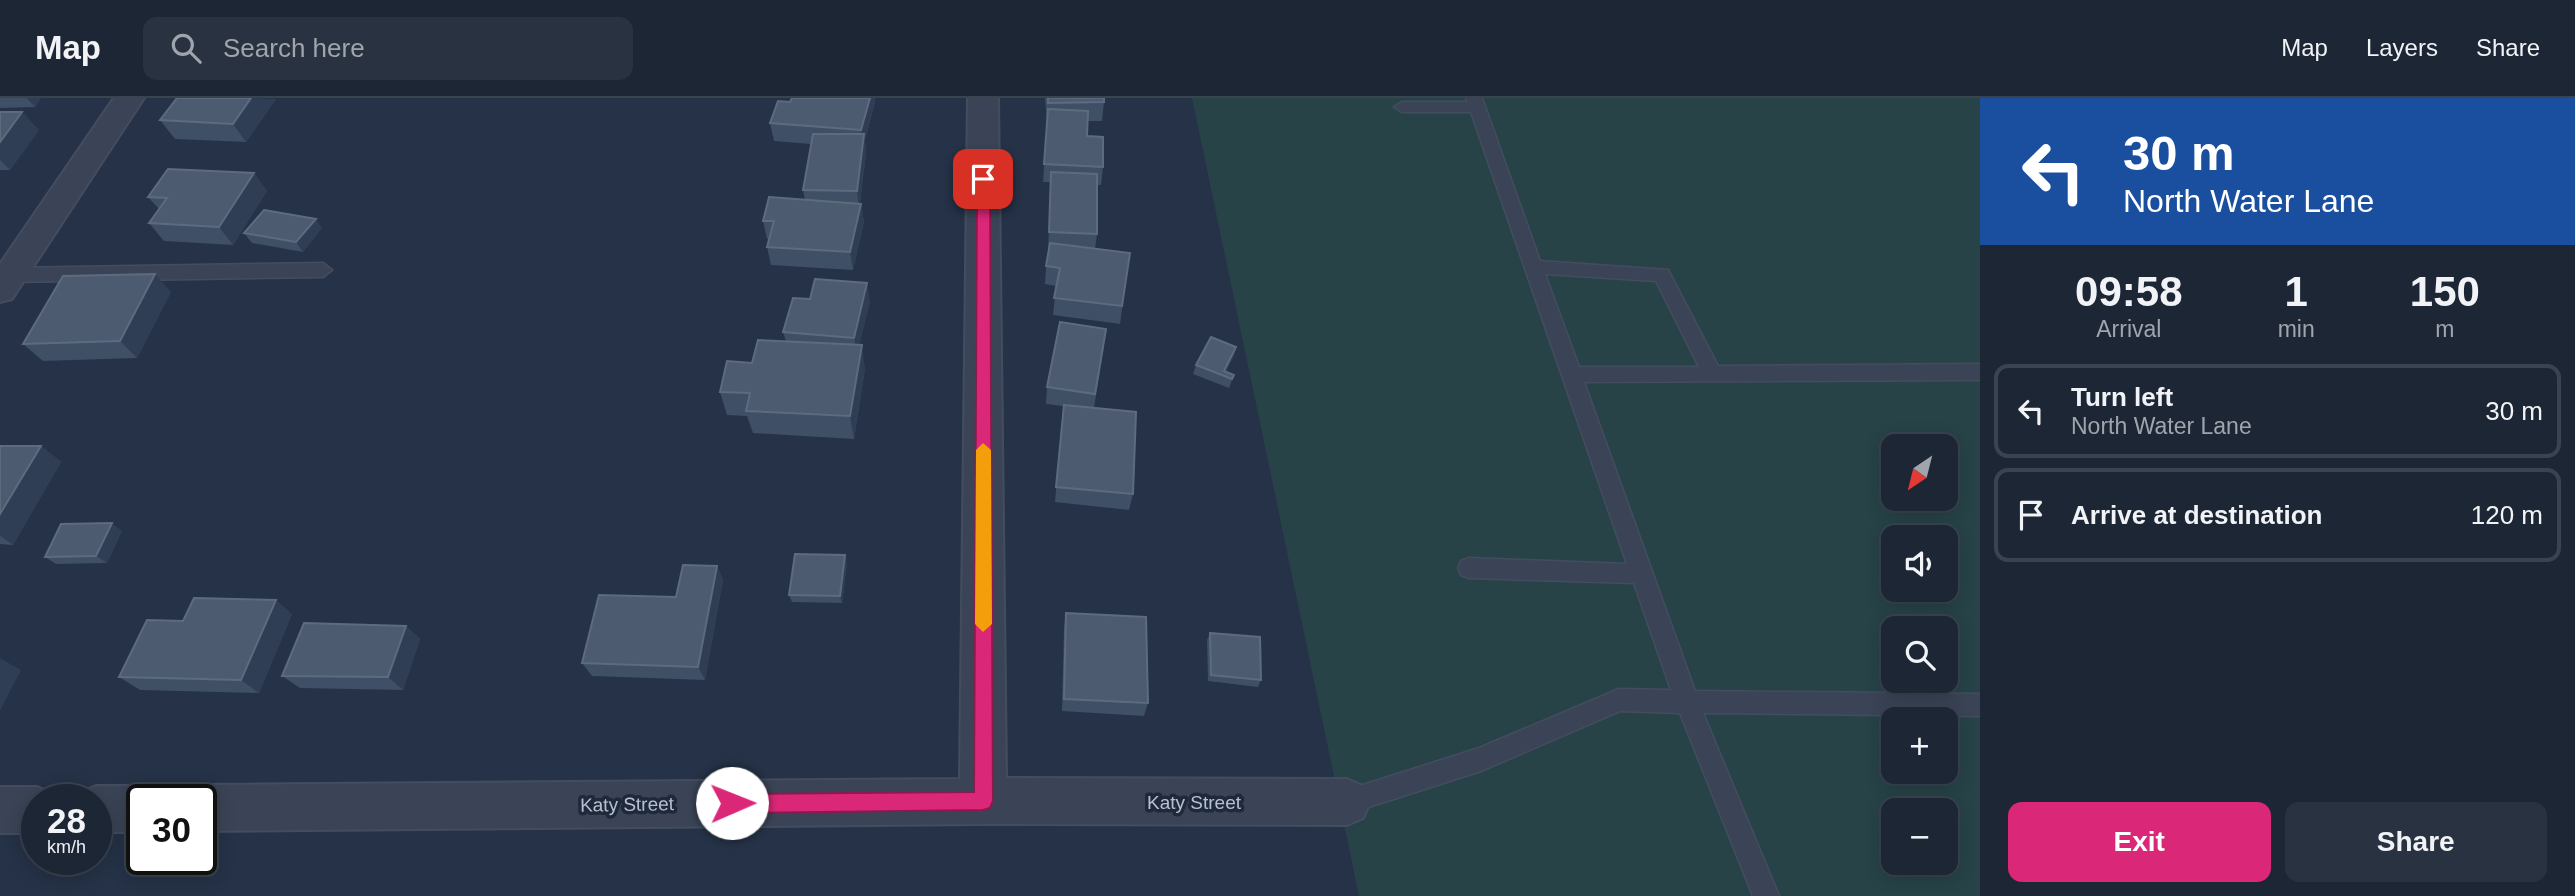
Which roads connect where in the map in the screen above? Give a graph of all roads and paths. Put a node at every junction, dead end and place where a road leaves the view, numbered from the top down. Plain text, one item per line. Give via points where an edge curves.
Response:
1 (129, 98) edge
2 (983, 98) edge
3 (1475, 102) edge
4 (1402, 107) dead end
5 (1533, 267) junction
6 (323, 270) dead end
7 (5, 283) edge
8 (1980, 372) edge
9 (1712, 374) junction
10 (1571, 375) junction
11 (1469, 568) dead end
12 (1641, 574) junction
13 (1687, 702) junction
14 (1980, 705) edge
15 (983, 801) junction
16 (1347, 803) joint
17 (217, 808) edge
18 (0, 810) edge
19 (21, 810) edge
20 (1766, 896) edge

1 - 7 street
2 - 15 street
3 - 4 lane
3 - 5 lane
5 - 9 lane via 1662,275
5 - 10 lane
6 - 7 lane
8 - 9 lane
9 - 10 lane
10 - 12 lane
11 - 12 lane
12 - 13 lane
13 - 14 lane
13 - 16 lane via 1619,700 1481,759
13 - 20 lane
15 - 16 street, Katy Street
15 - 17 street, Katy Street
18 - 19 street

